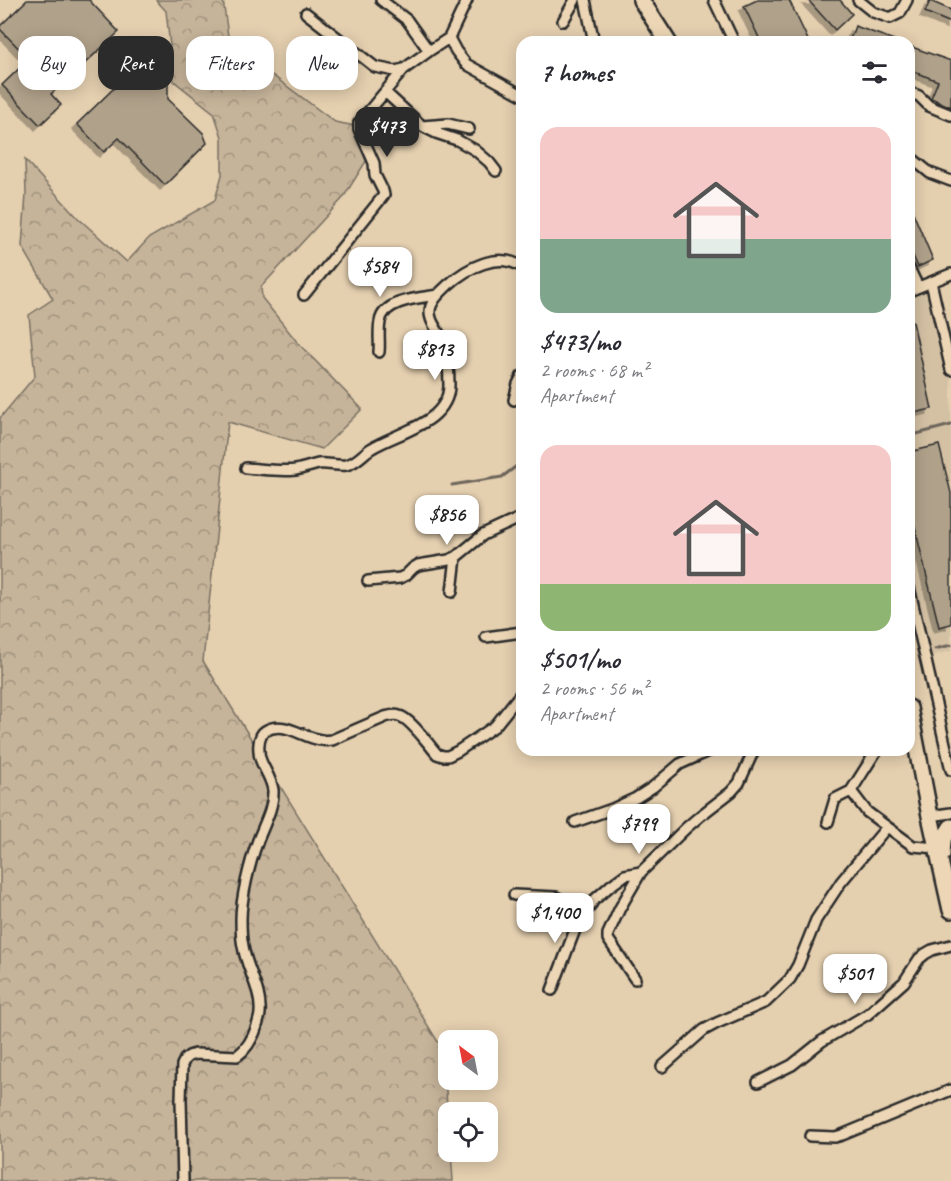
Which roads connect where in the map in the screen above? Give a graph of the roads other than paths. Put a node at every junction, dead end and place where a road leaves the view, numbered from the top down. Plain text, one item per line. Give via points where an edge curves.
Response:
1 (381, 0) edge
2 (467, 0) edge
3 (575, 0) edge
4 (585, 0) edge
5 (641, 0) edge
6 (714, 0) edge
7 (858, 0) edge
8 (907, 0) edge
9 (306, 14) dead end
10 (563, 21) dead end
11 (593, 36) edge
12 (664, 36) edge
13 (731, 36) edge
14 (449, 38) junction
15 (429, 51) junction
16 (404, 69) junction
17 (385, 92) junction
18 (516, 92) edge
19 (915, 94) edge
20 (951, 115) edge
21 (422, 126) junction
22 (469, 129) dead end
23 (915, 161) edge
24 (496, 171) dead end
25 (951, 181) edge
26 (516, 264) edge
27 (951, 274) edge
28 (931, 282) junction
29 (915, 288) edge
30 (304, 295) dead end
31 (438, 295) junction
32 (380, 352) dead end
33 (951, 370) edge
34 (516, 392) edge
35 (514, 400) dead end
36 (246, 468) dead end
37 (516, 521) edge
38 (456, 557) junction
39 (368, 581) dead end
40 (452, 592) dead end
41 (915, 612) edge
42 (516, 633) edge
43 (486, 637) dead end
44 (516, 700) edge
45 (915, 739) edge
46 (698, 756) edge
47 (751, 756) edge
48 (874, 756) edge
49 (951, 770) edge
50 (851, 791) junction
51 (951, 813) edge
52 (930, 816) junction
53 (575, 822) dead end
54 (828, 822) dead end
55 (887, 827) junction
56 (951, 828) edge
57 (937, 848) junction
58 (942, 870) junction
59 (641, 872) junction
60 (514, 895) dead end
61 (951, 910) edge
62 (585, 911) junction
63 (951, 945) edge
64 (635, 979) dead end
65 (552, 990) dead end
66 (662, 1067) dead end
67 (758, 1082) dead end
68 (951, 1090) edge
69 (810, 1136) dead end
70 (183, 1181) edge

1 - 15 street via 407,20
2 - 14 street
3 - 10 street
4 - 11 street
5 - 12 main road
6 - 13 street
7 - 8 street via 873,12 890,18 900,14
9 - 16 street via 375,67
14 - 15 street
14 - 18 street via 466,64
15 - 16 street
16 - 17 street
17 - 21 street
17 - 30 street via 359,123 384,195
19 - 20 street via 929,106
21 - 22 street via 448,124
21 - 24 street via 476,150
23 - 25 street via 930,173
26 - 31 street via 482,264 457,277
27 - 28 street
28 - 29 street
28 - 33 street
31 - 32 street via 400,302 387,309 380,322
31 - 36 street via 430,316 444,345 450,386 447,398 436,412 414,429 373,447 345,465 318,464 295,470
34 - 35 street
37 - 38 street via 483,535
38 - 39 street via 418,565 400,578
38 - 40 street
41 - 49 street
42 - 43 street
44 - 70 street via 495,726 448,756 437,754 407,720 394,715 332,740 315,739 286,728 262,734 258,749 270,778 273,800 256,846 241,918 243,947 260,1014 255,1034 237,1056 195,1054 185,1059 181,1100
45 - 52 main road
46 - 53 street via 680,764 636,798
47 - 59 street via 731,792
48 - 50 street
50 - 54 street via 836,799
50 - 55 street via 867,812
51 - 52 street
52 - 57 main road
55 - 57 street via 913,846
55 - 66 street via 841,882 816,920 790,979 766,1002 704,1030
56 - 58 main road via 943,840
57 - 58 main road
58 - 61 main road
59 - 62 street via 625,875
59 - 64 street via 608,934
60 - 62 street via 556,897
62 - 65 street
63 - 67 street via 924,954 904,982 868,1014 822,1041 792,1065
68 - 69 street via 842,1135

